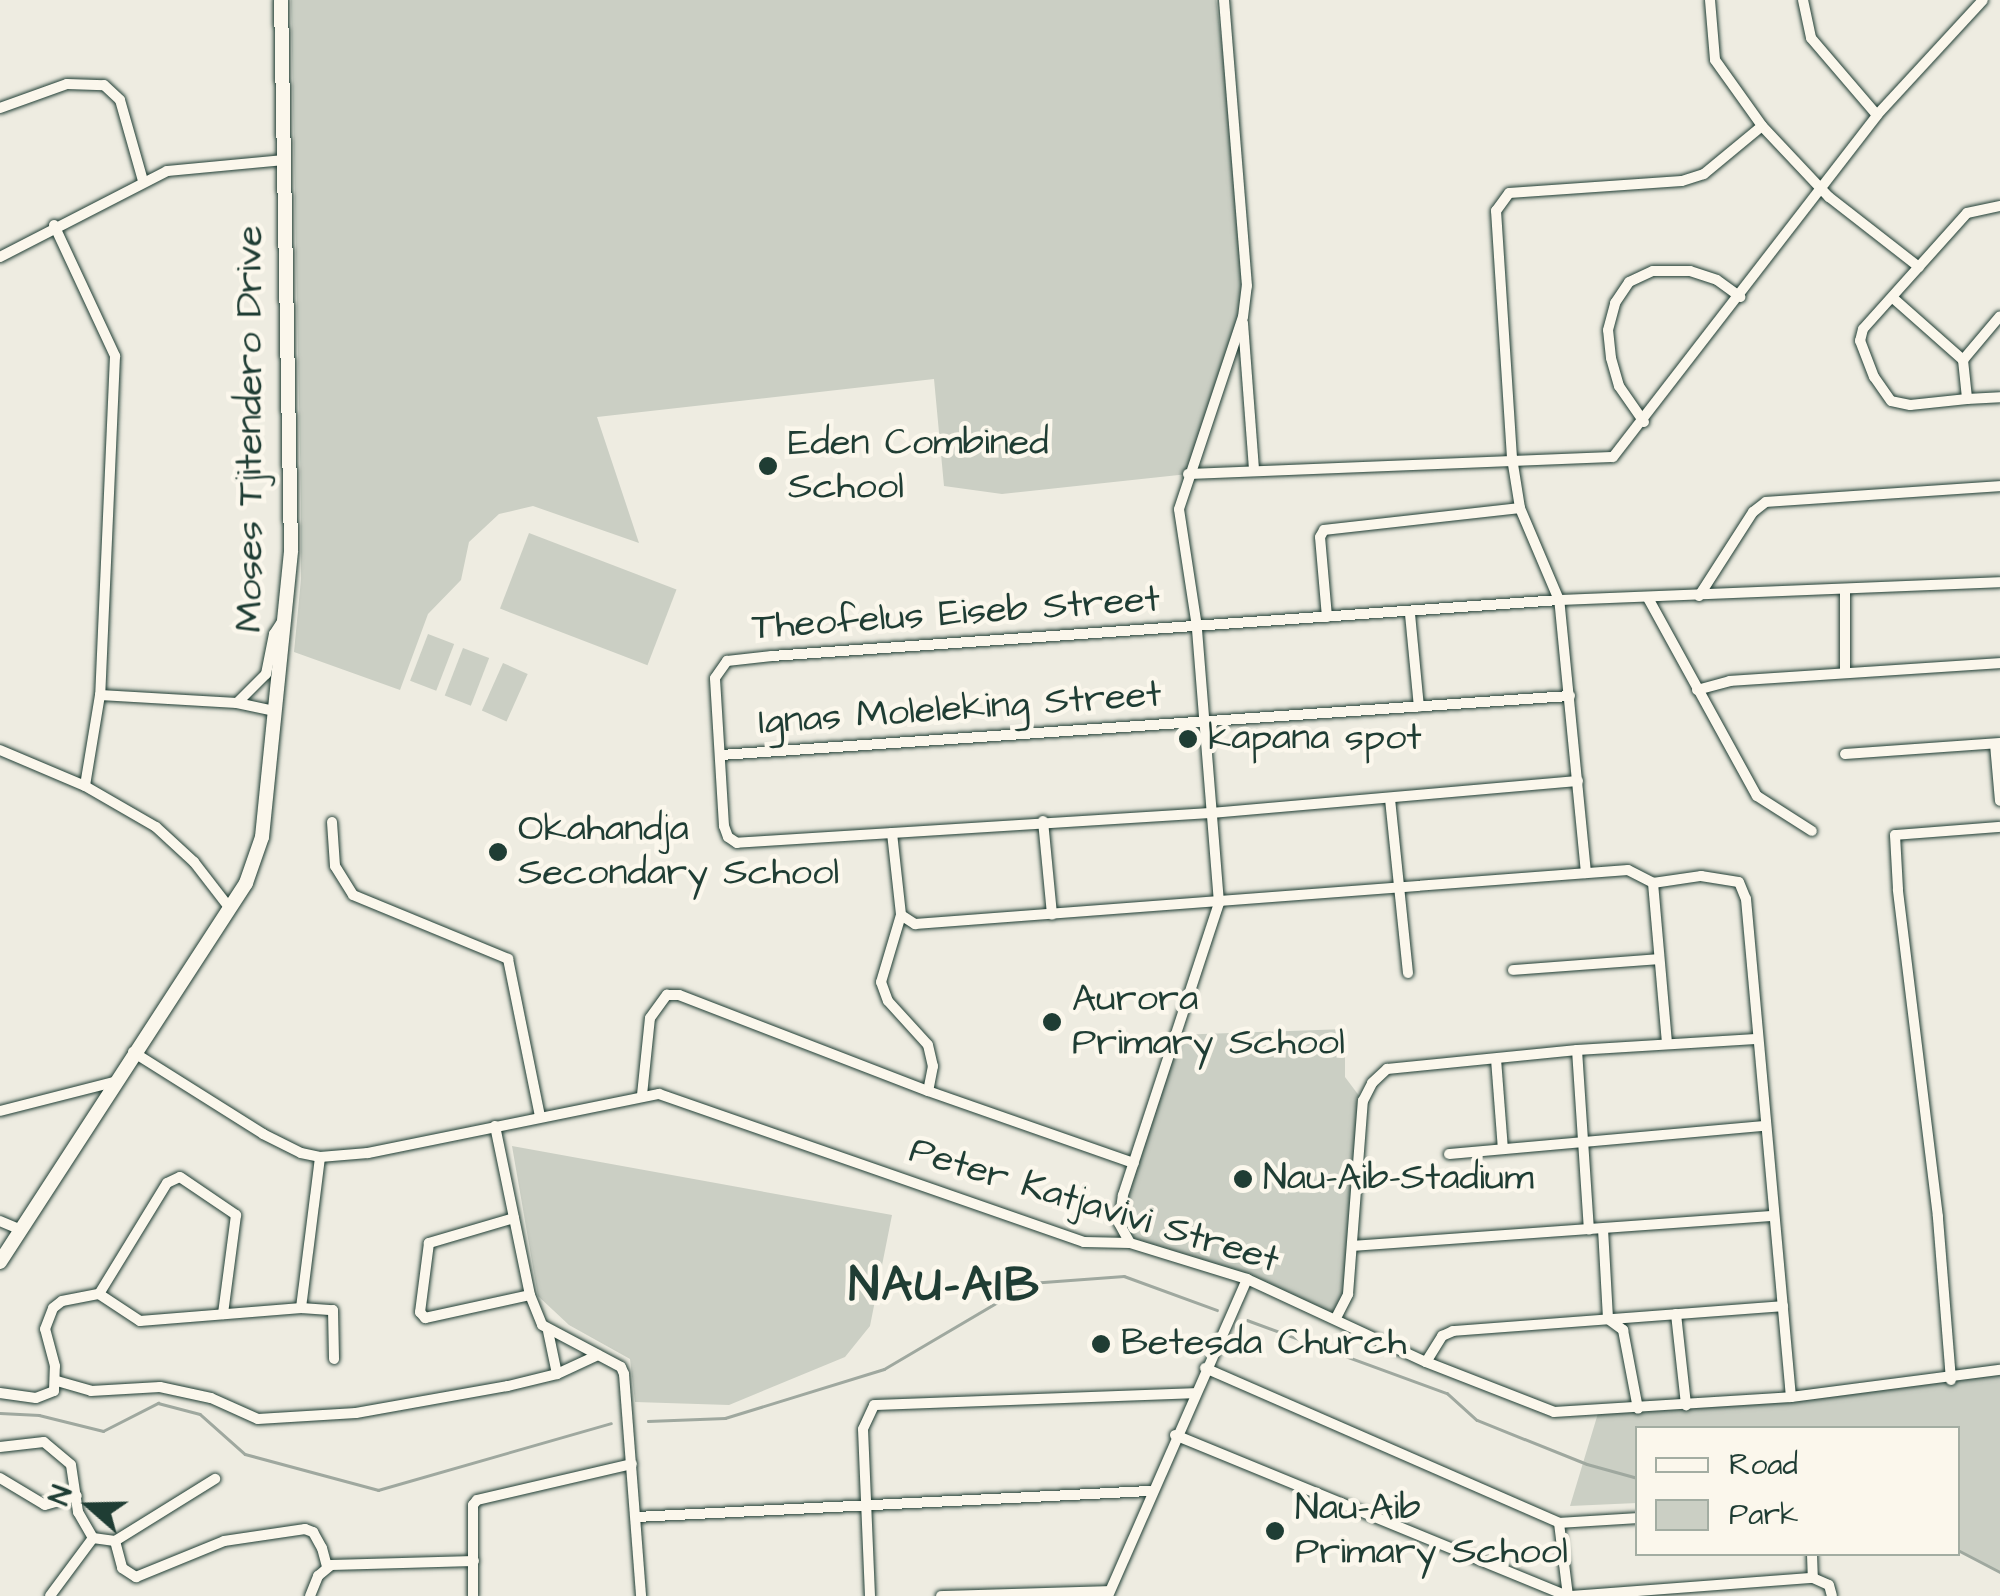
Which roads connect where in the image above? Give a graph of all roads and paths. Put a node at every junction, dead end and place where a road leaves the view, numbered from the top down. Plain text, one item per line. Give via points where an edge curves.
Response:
1 (282, 0) edge
2 (1224, 0) edge
3 (1710, 0) edge
4 (1803, 0) edge
5 (1984, 0) edge
6 (0, 108) edge
7 (1876, 115) junction
8 (1762, 126) junction
9 (284, 160) junction
10 (144, 181) junction
11 (1820, 187) junction
12 (2000, 206) edge
13 (54, 226) junction
14 (0, 257) edge
15 (1919, 267) junction
16 (1740, 296) junction
17 (1893, 298) junction
18 (1242, 316) junction
19 (2000, 316) edge
20 (1963, 360) junction
21 (2000, 396) edge
22 (1967, 399) junction
23 (1644, 422) junction
24 (1512, 458) junction
25 (1254, 470) junction
26 (1188, 474) junction
27 (2000, 486) edge
28 (1520, 508) junction
29 (2000, 582) edge
30 (1845, 590) junction
31 (1700, 596) junction
32 (1648, 598) junction
33 (1559, 600) junction
34 (288, 612) junction
35 (1410, 614) junction
36 (1327, 617) junction
37 (1197, 627) junction
38 (2000, 663) edge
39 (1845, 671) junction
40 (1696, 690) junction
41 (100, 695) junction
42 (1570, 696) junction
43 (237, 703) junction
44 (1419, 707) junction
45 (276, 711) junction
46 (1204, 723) junction
47 (1998, 744) edge
48 (0, 750) edge
49 (1845, 754) dead end
50 (721, 755) junction
51 (1578, 781) junction
52 (86, 786) junction
53 (1390, 799) junction
54 (2000, 802) edge
55 (1210, 813) junction
56 (1043, 821) junction
57 (332, 822) dead end
58 (2000, 827) edge
59 (892, 832) junction
60 (1812, 832) dead end
61 (1586, 874) junction
62 (1653, 883) junction
63 (1402, 884) junction
64 (1219, 903) junction
65 (228, 906) junction
66 (901, 914) junction
67 (1052, 915) junction
68 (1659, 959) junction
69 (1514, 970) dead end
70 (1408, 974) dead end
71 (1756, 1038) junction
72 (1667, 1043) junction
73 (1576, 1050) junction
74 (133, 1052) junction
75 (1496, 1059) junction
76 (114, 1082) junction
77 (928, 1091) junction
78 (642, 1094) junction
79 (0, 1111) edge
80 (540, 1116) junction
81 (494, 1126) junction
82 (1764, 1126) junction
83 (1583, 1141) junction
84 (1503, 1149) junction
85 (1449, 1154) dead end
86 (320, 1157) junction
87 (1134, 1163) junction
88 (1773, 1216) junction
89 (514, 1218) junction
90 (0, 1221) edge
91 (1604, 1228) junction
92 (20, 1230) junction
93 (1589, 1230) junction
94 (1130, 1243) junction
95 (1353, 1246) junction
96 (0, 1262) edge
97 (1247, 1280) junction
98 (100, 1294) junction
99 (530, 1295) junction
100 (1783, 1306) junction
101 (301, 1308) junction
102 (223, 1314) junction
103 (1676, 1314) junction
104 (1336, 1318) junction
105 (1608, 1319) junction
106 (548, 1331) junction
107 (598, 1356) junction
108 (334, 1360) dead end
109 (1426, 1362) junction
110 (1205, 1368) junction
111 (2000, 1370) edge
112 (556, 1374) junction
113 (1952, 1380) junction
114 (57, 1382) junction
115 (1194, 1393) junction
116 (0, 1394) edge
117 (1791, 1397) junction
118 (1686, 1405) junction
119 (1638, 1409) junction
120 (1175, 1435) junction
121 (0, 1447) edge
122 (632, 1464) junction
123 (0, 1478) edge
124 (215, 1479) dead end
125 (1150, 1491) junction
126 (77, 1496) junction
127 (866, 1504) junction
128 (636, 1516) junction
129 (1635, 1518) edge
130 (1560, 1523) junction
131 (93, 1538) junction
132 (115, 1541) junction
133 (1812, 1556) edge
134 (474, 1561) junction
135 (326, 1567) junction
136 (1813, 1578) junction
137 (1108, 1594) edge
138 (50, 1596) edge
139 (310, 1596) edge
140 (473, 1596) edge
141 (641, 1596) edge
142 (870, 1596) edge
143 (941, 1596) edge
144 (1569, 1596) edge
145 (1832, 1596) edge

1 - 9 street, Moses Tjitendero Drive
2 - 18 street via 1244,212
3 - 8 street via 1715,60
4 - 7 street via 1811,38
5 - 7 street
6 - 10 street via 67,84 104,86 120,100
7 - 11 street
8 - 11 street
8 - 24 street via 1704,174 1682,181 1532,190 1500,200
9 - 10 street via 186,166
9 - 34 street, Moses Tjitendero Drive
10 - 13 street
11 - 15 street
11 - 16 street
12 - 15 street via 1967,213
13 - 14 street
13 - 41 street via 115,356
15 - 17 street
16 - 23 street
16 - 23 street via 1690,271 1653,271 1629,282 1608,330 1620,386
17 - 20 street
17 - 22 street via 1863,329 1860,342 1891,401
18 - 25 street
18 - 26 street
19 - 20 street
20 - 22 street
21 - 22 street
23 - 24 street via 1613,457
24 - 25 street
24 - 28 street
25 - 26 street
26 - 37 street via 1179,533
27 - 31 street via 1766,502
28 - 33 street
28 - 36 street via 1324,530
29 - 30 street
30 - 31 street
30 - 39 street
31 - 32 street
32 - 33 street
32 - 40 street
33 - 35 street
33 - 42 street
34 - 43 street via 274,634 266,674
34 - 45 street, Moses Tjitendero Drive
35 - 36 street
35 - 44 street
36 - 37 street
37 - 46 street
37 - 50 street, Theofelus Eiseb Street via 727,661 715,678
38 - 39 street
39 - 40 street
40 - 60 street via 1757,796
41 - 43 street
41 - 52 street
42 - 44 street, Ignas Moleleking Street
42 - 51 street
43 - 45 street
44 - 46 street, Ignas Moleleking Street
45 - 65 street, Moses Tjitendero Drive via 262,837 246,882
46 - 50 street, Ignas Moleleking Street
46 - 55 street
47 - 49 street
47 - 54 street
48 - 52 street
50 - 59 street, Theofelus Eiseb Street via 724,826 737,843
51 - 53 street, Theofelus Eiseb Street
51 - 61 street
52 - 65 street via 156,827
53 - 55 street, Theofelus Eiseb Street
53 - 63 street
55 - 56 street, Theofelus Eiseb Street
55 - 64 street
56 - 59 street, Theofelus Eiseb Street
56 - 67 street
57 - 80 street via 335,866 353,896 508,959
58 - 113 street via 1896,835
59 - 66 street
61 - 62 street via 1628,870
61 - 63 street
62 - 68 street
62 - 71 street via 1701,876 1739,882 1746,899
63 - 64 street
63 - 70 street
64 - 67 street
64 - 87 street
65 - 74 street, Moses Tjitendero Drive
66 - 67 street via 915,924
66 - 77 street via 881,982 888,1001 928,1045 934,1066
68 - 69 street
68 - 72 street
71 - 72 street
71 - 82 street
72 - 73 street
73 - 75 street
73 - 83 street
74 - 76 street, Moses Tjitendero Drive
74 - 86 street, Peter Katjavivi Street via 263,1134
75 - 84 street
75 - 95 street via 1387,1069 1372,1083 1363,1100
76 - 79 street
76 - 92 street, Moses Tjitendero Drive
77 - 78 street via 667,995 650,1018
77 - 87 street
78 - 80 street, Peter Katjavivi Street
78 - 94 street, Peter Katjavivi Street via 678,1099 1084,1242
80 - 81 street, Peter Katjavivi Street
81 - 86 street, Peter Katjavivi Street
81 - 89 street
82 - 83 street
82 - 88 street
83 - 84 street
83 - 93 street
84 - 85 street
86 - 101 street
87 - 94 street via 1119,1224
88 - 91 street
88 - 100 street
89 - 99 street
89 - 99 street via 430,1244 420,1312 425,1318
90 - 92 street
91 - 93 street
91 - 105 street
92 - 96 street, Moses Tjitendero Drive
93 - 95 street
94 - 97 street, Peter Katjavivi Street
95 - 104 street via 1348,1294
97 - 104 street, Peter Katjavivi Street
97 - 110 street
98 - 102 street via 140,1321
98 - 102 street via 168,1183 180,1178 236,1215
98 - 114 street via 54,1308 45,1329
99 - 106 street
100 - 103 street
100 - 117 street
101 - 102 street
101 - 108 street via 333,1310
103 - 105 street
103 - 118 street
104 - 109 street, Peter Katjavivi Street
105 - 109 street via 1453,1331 1442,1336
105 - 119 street via 1623,1330
106 - 107 street
106 - 112 street
107 - 112 street
107 - 122 street via 624,1374
109 - 119 street, Peter Katjavivi Street via 1554,1412
110 - 115 street
110 - 130 street
111 - 113 street, Peter Katjavivi Street
112 - 114 street via 356,1414 258,1419 211,1398 160,1387 91,1391
113 - 117 street, Peter Katjavivi Street
114 - 116 street via 54,1391 36,1398
115 - 120 street
115 - 127 street via 874,1406 863,1429
117 - 118 street, Peter Katjavivi Street
118 - 119 street, Peter Katjavivi Street
120 - 125 street
120 - 144 street
121 - 126 street via 30,1440 61,1452
122 - 128 street
122 - 134 street via 477,1500
123 - 126 street via 44,1504
124 - 132 street
125 - 127 street
125 - 137 street
126 - 131 street
127 - 128 street
127 - 142 street
128 - 141 street
129 - 130 street
130 - 144 street
131 - 132 street
131 - 138 street
132 - 135 street via 122,1568 136,1577 224,1542 305,1529 322,1548
133 - 136 street
134 - 135 street
134 - 140 street
135 - 139 street
136 - 144 street
136 - 145 street via 1829,1585
137 - 143 street

